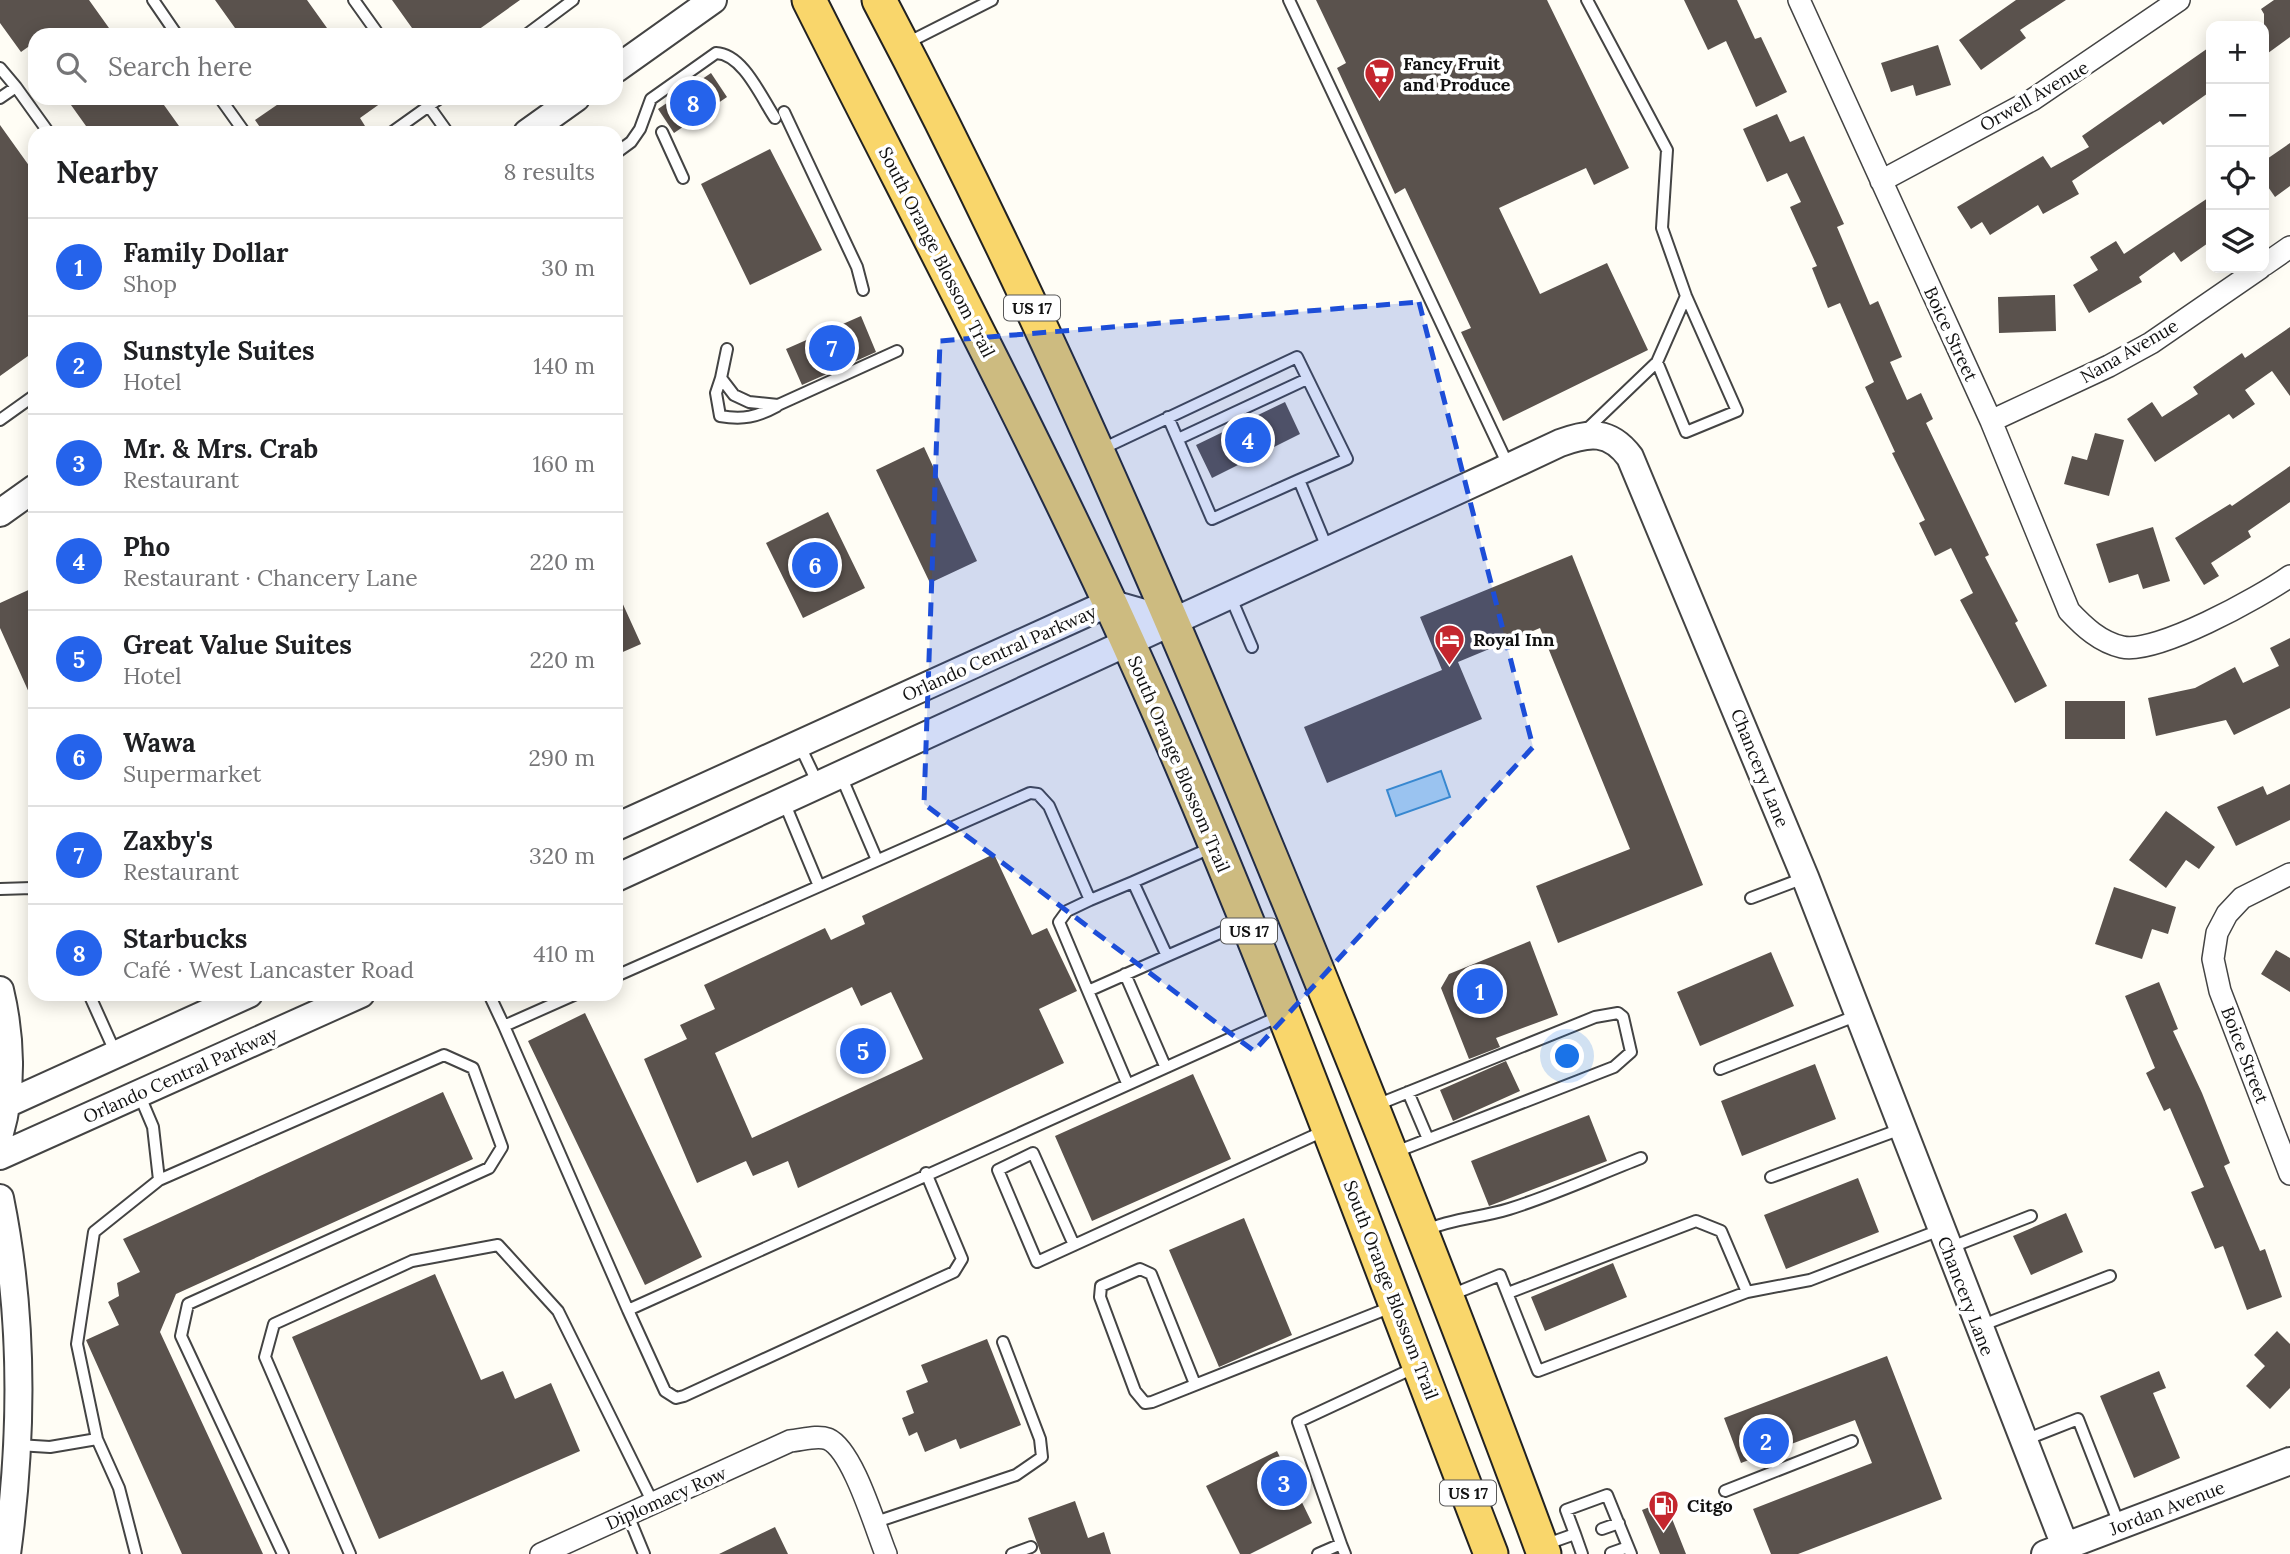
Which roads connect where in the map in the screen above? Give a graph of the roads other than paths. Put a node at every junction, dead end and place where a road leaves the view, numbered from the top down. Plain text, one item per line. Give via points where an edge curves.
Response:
1 (153, 0) edge
2 (354, 0) edge
3 (573, 0) edge
4 (713, 0) edge
5 (809, 0) edge
6 (879, 0) edge
7 (992, 0) edge
8 (1289, 0) edge
9 (1587, 0) edge
10 (1798, 0) edge
11 (2179, 0) edge
12 (172, 28) edge
13 (374, 28) edge
14 (535, 28) edge
15 (903, 46) junction
16 (623, 64) edge
17 (0, 68) edge
18 (16, 87) junction
19 (0, 98) edge
20 (28, 103) edge
21 (29, 105) edge
22 (225, 105) edge
23 (423, 105) edge
24 (428, 105) edge
25 (566, 105) edge
26 (45, 126) edge
27 (240, 126) edge
28 (399, 126) edge
29 (443, 126) edge
30 (537, 126) edge
31 (662, 132) dead end
32 (623, 148) edge
33 (684, 178) dead end
34 (1881, 181) junction
35 (2290, 247) edge
36 (2269, 261) edge
37 (2252, 273) edge
38 (863, 290) dead end
39 (1686, 296) junction
40 (727, 349) dead end
41 (897, 351) dead end
42 (1657, 362) junction
43 (721, 378) junction
44 (1307, 379) junction
45 (28, 400) edge
46 (778, 405) junction
47 (1168, 417) junction
48 (0, 420) edge
49 (1991, 421) junction
50 (1580, 436) junction
51 (1178, 439) junction
52 (1096, 451) junction
53 (1509, 467) junction
54 (1299, 480) junction
55 (28, 493) edge
56 (0, 513) edge
57 (1328, 550) junction
58 (2290, 576) edge
59 (1230, 594) junction
60 (1110, 603) junction
61 (1172, 621) junction
62 (1128, 644) junction
63 (1252, 647) dead end
64 (799, 744) junction
65 (830, 781) junction
66 (784, 802) junction
67 (623, 824) edge
68 (1215, 846) junction
69 (877, 860) junction
70 (2290, 874) edge
71 (623, 875) edge
72 (1805, 877) junction
73 (1133, 882) junction
74 (819, 886) junction
75 (0, 888) edge
76 (28, 888) edge
77 (1751, 898) dead end
78 (1090, 900) junction
79 (1245, 922) junction
80 (1167, 956) junction
81 (623, 973) edge
82 (1125, 974) junction
83 (0, 990) edge
84 (1088, 991) junction
85 (92, 1001) edge
86 (233, 1001) edge
87 (345, 1001) edge
88 (492, 1001) edge
89 (560, 1001) edge
90 (1283, 1014) junction
91 (1858, 1015) junction
92 (504, 1026) junction
93 (116, 1054) junction
94 (1165, 1066) junction
95 (1720, 1069) dead end
96 (1127, 1083) junction
97 (1408, 1092) junction
98 (139, 1094) junction
99 (4, 1105) edge
100 (1372, 1107) junction
101 (1328, 1129) junction
102 (1901, 1129) junction
103 (0, 1133) edge
104 (1428, 1139) junction
105 (1390, 1154) junction
106 (0, 1156) edge
107 (1641, 1158) dead end
108 (2289, 1167) edge
109 (926, 1173) junction
110 (1771, 1177) dead end
111 (159, 1180) junction
112 (0, 1198) edge
113 (2031, 1216) dead end
114 (1420, 1232) junction
115 (1943, 1240) junction
116 (1074, 1245) junction
117 (2110, 1276) dead end
118 (1747, 1292) junction
119 (1508, 1293) junction
120 (1446, 1297) junction
121 (1396, 1305) junction
122 (628, 1310) junction
123 (1978, 1327) junction
124 (1003, 1342) dead end
125 (1419, 1365) junction
126 (1195, 1384) junction
127 (1444, 1432) junction
128 (15, 1436) junction
129 (97, 1440) junction
130 (1852, 1441) dead end
131 (2022, 1441) junction
132 (2290, 1461) edge
133 (1511, 1465) junction
134 (1724, 1491) dead end
135 (653, 1503) junction
136 (628, 1515) junction
137 (873, 1523) junction
138 (1619, 1523) junction
139 (2120, 1525) junction
140 (1602, 1530) dead end
141 (1577, 1537) junction
142 (1031, 1547) dead end
143 (1343, 1549) edge
144 (1630, 1550) edge
145 (2059, 1551) edge
146 (1510, 1552) edge
147 (1611, 1553) edge
148 (7, 1554) edge
149 (136, 1554) edge
150 (283, 1554) edge
151 (349, 1554) edge
152 (541, 1554) edge
153 (644, 1554) edge
154 (886, 1554) edge
155 (1012, 1554) edge
156 (1318, 1554) edge
157 (1582, 1554) edge

1 - 12 lane
2 - 13 lane
3 - 14 lane
4 - 16 street
5 - 60 main road, South Orange Blossom Trail / US 17
6 - 15 main road, US 17
7 - 15 lane
8 - 53 lane
9 - 39 lane via 1667,150 1662,228
10 - 34 street, Boice Street
11 - 34 street, Orwell Avenue via 2032,100
15 - 52 main road, US 17 via 1012,262
17 - 18 lane
18 - 19 lane
18 - 20 lane
21 - 26 lane
22 - 27 lane
23 - 28 lane
24 - 29 lane
25 - 30 street
31 - 33 lane
32 - 38 lane via 640,129 651,99 716,53 727,53 779,115 857,267
34 - 49 street, Boice Street
35 - 36 street, Nana Avenue
37 - 49 street, Nana Avenue via 2109,366
39 - 42 lane
39 - 42 lane via 1737,411 1686,432
40 - 43 lane
41 - 46 lane
42 - 50 lane
43 - 46 lane via 734,395 749,402
43 - 46 lane via 716,393 720,416 758,416
44 - 47 lane via 1297,357
44 - 51 lane
44 - 54 lane via 1347,459
45 - 48 lane
47 - 51 lane
47 - 52 lane
49 - 58 street, Boice Street via 2069,611 2092,635 2123,648 2178,635
50 - 53 street, Chancery Lane
50 - 72 street, Chancery Lane via 1612,438 1630,457
51 - 54 lane via 1212,519
52 - 61 main road, US 17
53 - 57 street, Chancery Lane
54 - 57 lane
55 - 56 street
57 - 59 street, Chancery Lane
59 - 61 street, Chancery Lane
59 - 63 lane
60 - 61 street, Orlando Central Parkway
60 - 62 main road, South Orange Blossom Trail / US 17
60 - 64 street, Orlando Central Parkway
61 - 62 street
61 - 100 main road, US 17
62 - 65 street
62 - 68 main road, South Orange Blossom Trail / US 17
64 - 65 lane
64 - 67 street, Orlando Central Parkway
65 - 66 street
65 - 69 lane
66 - 71 street
66 - 74 lane
68 - 73 lane
68 - 79 main road, South Orange Blossom Trail / US 17
69 - 74 lane
69 - 78 lane via 1017,798 1038,794 1049,806
70 - 108 street, Boice Street via 2242,898 2227,914 2217,933 2213,959 2220,991
72 - 77 lane
72 - 91 street, Chancery Lane
73 - 78 lane
73 - 80 lane
74 - 81 lane
75 - 76 lane
78 - 84 lane via 1067,911 1059,922
79 - 80 lane
79 - 90 main road, South Orange Blossom Trail / US 17
80 - 82 lane
82 - 84 lane
82 - 94 lane
83 - 99 street via 8,1055
84 - 96 lane
85 - 93 lane
86 - 93 street
87 - 98 street, Orlando Central Parkway
88 - 92 lane
89 - 92 lane
90 - 94 lane
90 - 101 main road, South Orange Blossom Trail / US 17
91 - 95 lane
91 - 102 street, Chancery Lane
92 - 122 lane
93 - 99 street
94 - 96 lane
96 - 109 lane
97 - 100 lane
97 - 104 lane
97 - 104 lane via 1595,1017 1618,1013 1623,1017 1632,1046 1614,1068
98 - 106 street, Orlando Central Parkway
98 - 111 lane via 153,1127
99 - 103 street
100 - 105 main road, US 17
101 - 116 lane
101 - 121 main road, South Orange Blossom Trail / US 17
102 - 110 lane
102 - 115 street, Chancery Lane
104 - 105 lane
105 - 114 main road, US 17
107 - 114 lane via 1511,1209 1463,1217
109 - 122 lane
109 - 122 lane via 962,1259 954,1272 881,1306 676,1398 664,1391
111 - 129 lane via 94,1232 76,1344
111 - 150 lane via 444,1055 473,1068 502,1147 489,1168 188,1304 181,1336
112 - 128 street via 14,1291
113 - 115 lane
114 - 120 main road, US 17
115 - 118 lane via 1810,1280
115 - 123 street, Chancery Lane
116 - 116 lane via 1037,1262 998,1170 1033,1153
117 - 123 lane
118 - 119 lane via 1721,1231 1696,1221
118 - 119 lane via 1538,1371
119 - 120 lane via 1500,1275
120 - 133 main road, US 17
121 - 125 main road, South Orange Blossom Trail / US 17
121 - 126 lane
123 - 131 street, Chancery Lane
124 - 137 lane via 1040,1439 1042,1457 1016,1475
125 - 127 main road, South Orange Blossom Trail / US 17
125 - 143 lane via 1298,1422
126 - 126 lane via 1152,1402 1139,1399 1100,1297 1101,1286 1140,1269 1151,1274
127 - 133 main road via 1465,1456 1487,1465
127 - 146 main road, South Orange Blossom Trail / US 17
128 - 129 lane via 50,1447
128 - 148 street
129 - 149 lane via 119,1488
130 - 134 lane
131 - 139 lane via 2078,1419
131 - 145 street, Chancery Lane
132 - 139 street, Jordan Avenue
133 - 146 main road, US 17
135 - 136 street, Diplomacy Row
135 - 137 street, Diplomacy Row via 790,1441 820,1437 830,1440 848,1459
135 - 151 lane via 558,1311 498,1245 412,1261 274,1324 265,1357
136 - 152 street, Diplomacy Row
136 - 153 lane
137 - 154 street, Diplomacy Row
138 - 140 lane
138 - 141 lane via 1607,1495 1566,1510
138 - 144 lane
139 - 145 street, Jordan Avenue
141 - 146 lane
141 - 157 lane
142 - 155 lane
143 - 156 lane
144 - 147 lane

